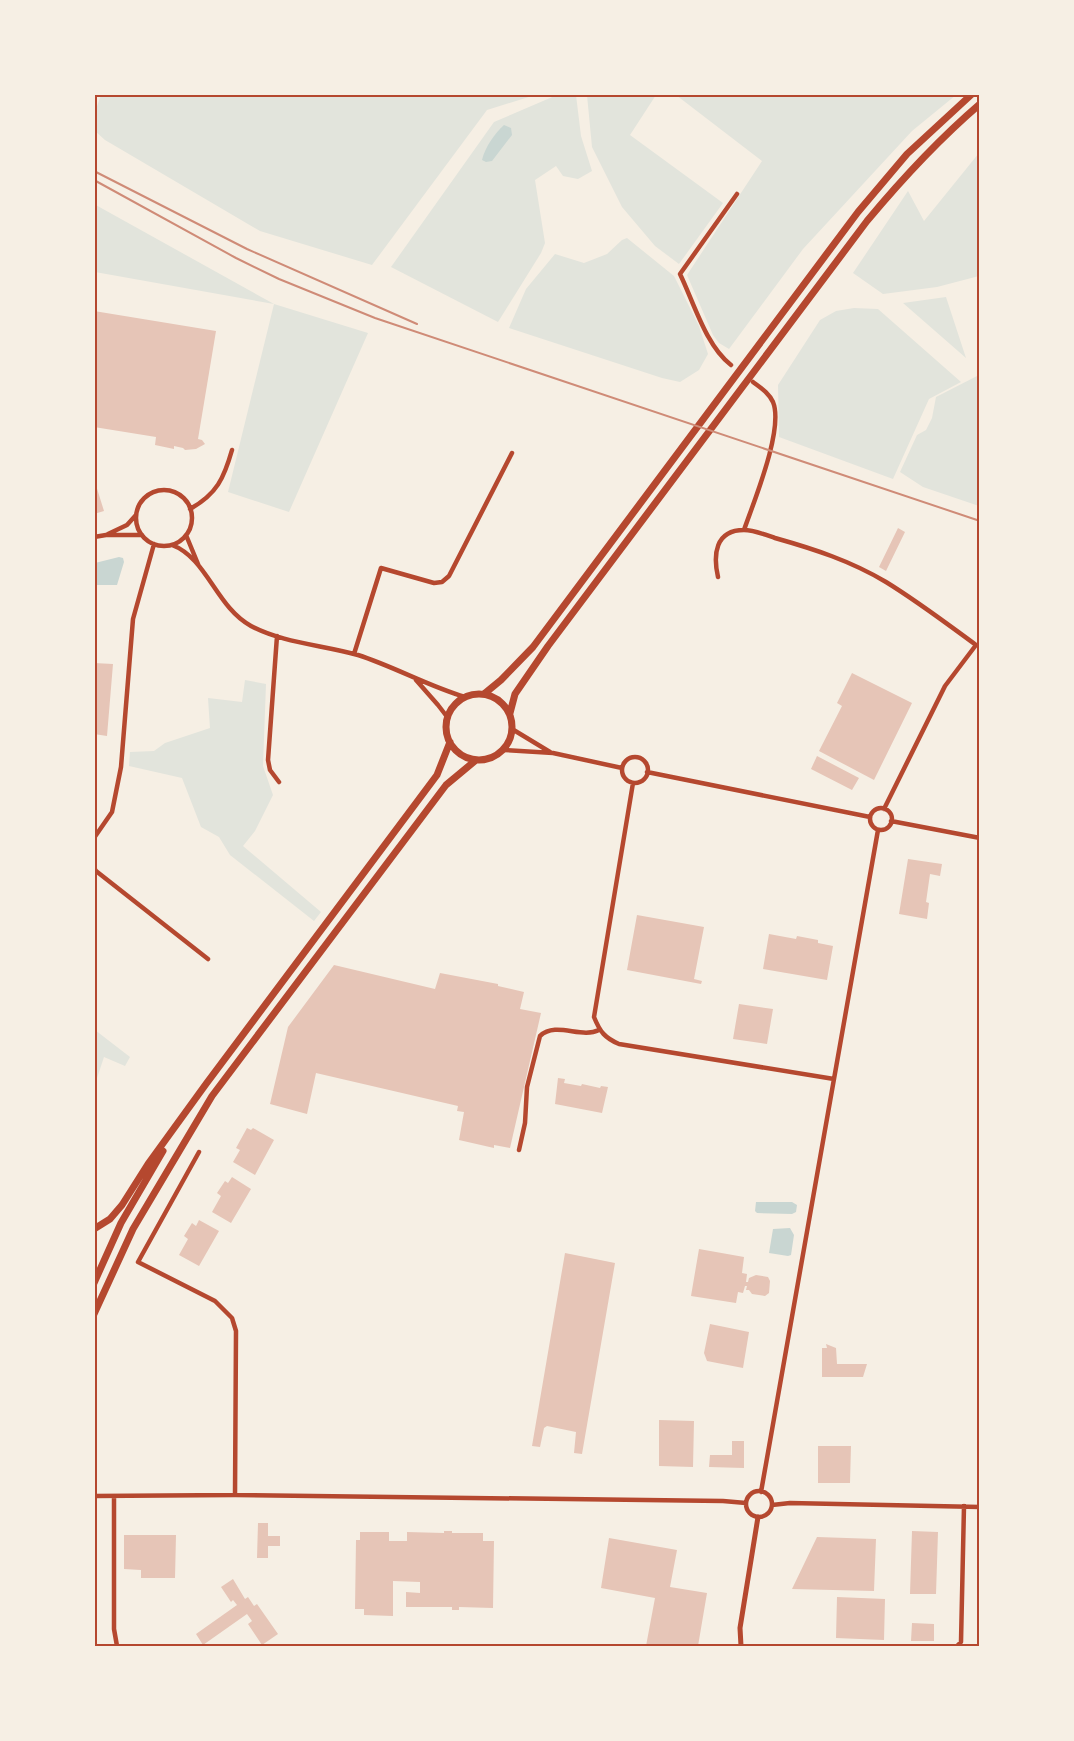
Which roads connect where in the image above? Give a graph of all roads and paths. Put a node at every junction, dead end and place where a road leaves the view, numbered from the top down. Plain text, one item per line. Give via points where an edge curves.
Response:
1 (972, 94) edge
2 (980, 104) edge
3 (737, 194) dead end
4 (731, 366) dead end
5 (753, 382) dead end
6 (232, 450) dead end
7 (512, 453) dead end
8 (190, 509) junction
9 (136, 514) junction
10 (744, 530) junction
11 (186, 534) junction
12 (106, 535) junction
13 (142, 535) junction
14 (94, 537) edge
15 (154, 544) junction
16 (172, 544) junction
17 (199, 567) junction
18 (718, 577) dead end
19 (277, 636) junction
20 (354, 654) junction
21 (414, 678) junction
22 (484, 694) junction
23 (465, 697) junction
24 (510, 713) junction
25 (448, 718) junction
26 (512, 729) junction
27 (450, 742) junction
28 (504, 750) junction
29 (553, 753) junction
30 (476, 760) junction
31 (622, 768) junction
32 (647, 772) junction
33 (279, 782) dead end
34 (633, 783) junction
35 (884, 809) junction
36 (870, 817) junction
37 (891, 821) junction
38 (878, 830) junction
39 (94, 838) edge
40 (980, 838) edge
41 (94, 868) edge
42 (208, 959) dead end
43 (599, 1030) junction
44 (834, 1079) junction
45 (178, 1125) junction
46 (519, 1150) dead end
47 (199, 1152) dead end
48 (94, 1229) edge
49 (94, 1282) edge
50 (94, 1314) edge
51 (761, 1492) junction
52 (235, 1495) junction
53 (94, 1496) edge
54 (114, 1496) junction
55 (747, 1503) junction
56 (772, 1505) junction
57 (964, 1506) junction
58 (980, 1507) edge
59 (758, 1517) junction
60 (742, 1646) edge
61 (117, 1647) edge
62 (957, 1647) edge

1 - 22 main road via 908,154 858,212 533,647
2 - 24 main road via 922,158 867,221 548,646 515,694
3 - 4 street via 680,274 713,345
5 - 10 street via 768,393 776,423
6 - 8 street via 224,477 204,501
7 - 20 street via 442,582 381,568
8 - 9 street via 180,495 164,490 147,495
8 - 11 street
9 - 12 street via 127,525
9 - 13 street
10 - 18 street via 724,537 718,545
10 - 35 street via 851,564 921,604 976,645 945,686
11 - 16 street
11 - 17 street
12 - 13 street
12 - 14 street
13 - 15 street
15 - 16 street
15 - 39 street via 133,619 121,767 112,812
16 - 17 street
17 - 19 street via 227,608 250,626
19 - 20 street
19 - 33 street via 268,760
20 - 21 street
21 - 23 street
21 - 25 street
22 - 23 main road
22 - 24 main road via 494,697
23 - 25 main road via 453,706
24 - 26 main road
25 - 27 main road
26 - 28 main road
26 - 29 street
27 - 30 main road via 456,751
27 - 45 main road via 437,775
28 - 29 street
28 - 30 main road
29 - 31 street
30 - 50 main road via 446,785 212,1096 133,1229
31 - 32 street via 628,759 636,757 646,764
31 - 34 street via 623,776
32 - 34 street via 640,782
32 - 36 street
34 - 43 street via 594,1017
35 - 36 street via 874,811
35 - 37 street
36 - 38 street
37 - 38 street via 885,829
37 - 40 street
38 - 44 street
41 - 42 street
43 - 44 street via 619,1044
43 - 46 street via 552,1029 540,1036 527,1087
44 - 51 street
45 - 48 main road via 122,1205
45 - 49 main road via 121,1223
47 - 52 street via 138,1262 215,1301 232,1318 236,1331
51 - 55 street via 750,1496
51 - 56 street
52 - 54 street
52 - 55 street
53 - 54 street
54 - 61 street
55 - 59 street via 748,1511
56 - 57 street
56 - 59 street via 766,1515
57 - 58 street
57 - 62 street via 961,1642
59 - 60 street via 740,1628

